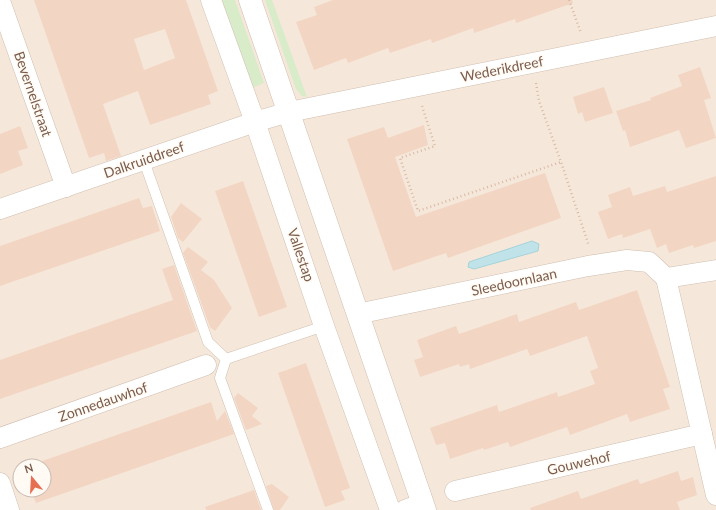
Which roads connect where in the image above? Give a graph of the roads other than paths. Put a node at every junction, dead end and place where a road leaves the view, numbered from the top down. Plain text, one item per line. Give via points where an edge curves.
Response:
1 (211, 0) edge
2 (250, 0) edge
3 (0, 1) edge
4 (716, 26) edge
5 (289, 112) junction
6 (255, 122) junction
7 (144, 161) junction
8 (66, 187) junction
9 (0, 209) edge
10 (716, 270) edge
11 (666, 278) junction
12 (357, 314) junction
13 (324, 326) junction
14 (226, 359) junction
15 (206, 366) dead end
16 (702, 434) junction
17 (0, 438) edge
18 (713, 468) edge
19 (0, 483) edge
20 (455, 491) dead end
21 (716, 495) edge
22 (417, 508) edge
23 (9, 510) edge
24 (268, 510) edge
25 (390, 510) edge

1 - 6 street, Vallestap
2 - 5 street
3 - 8 street, Bevernelstraat
4 - 5 street, Wederikdreef
5 - 6 street, Dalkruiddreef
5 - 12 street
6 - 7 street, Dalkruiddreef
6 - 13 street, Vallestap
7 - 8 street, Dalkruiddreef
7 - 14 lane via 208,342
8 - 9 street, Dalkruiddreef
10 - 11 street
11 - 12 street, Sleedoornlaan via 649,262 627,260
11 - 16 street
12 - 22 street
13 - 14 lane
13 - 25 street, Vallestap
14 - 24 lane via 220,378
15 - 17 street, Zonnedauwhof
16 - 18 street
16 - 20 street, Gouwehof
18 - 21 street
19 - 23 street

